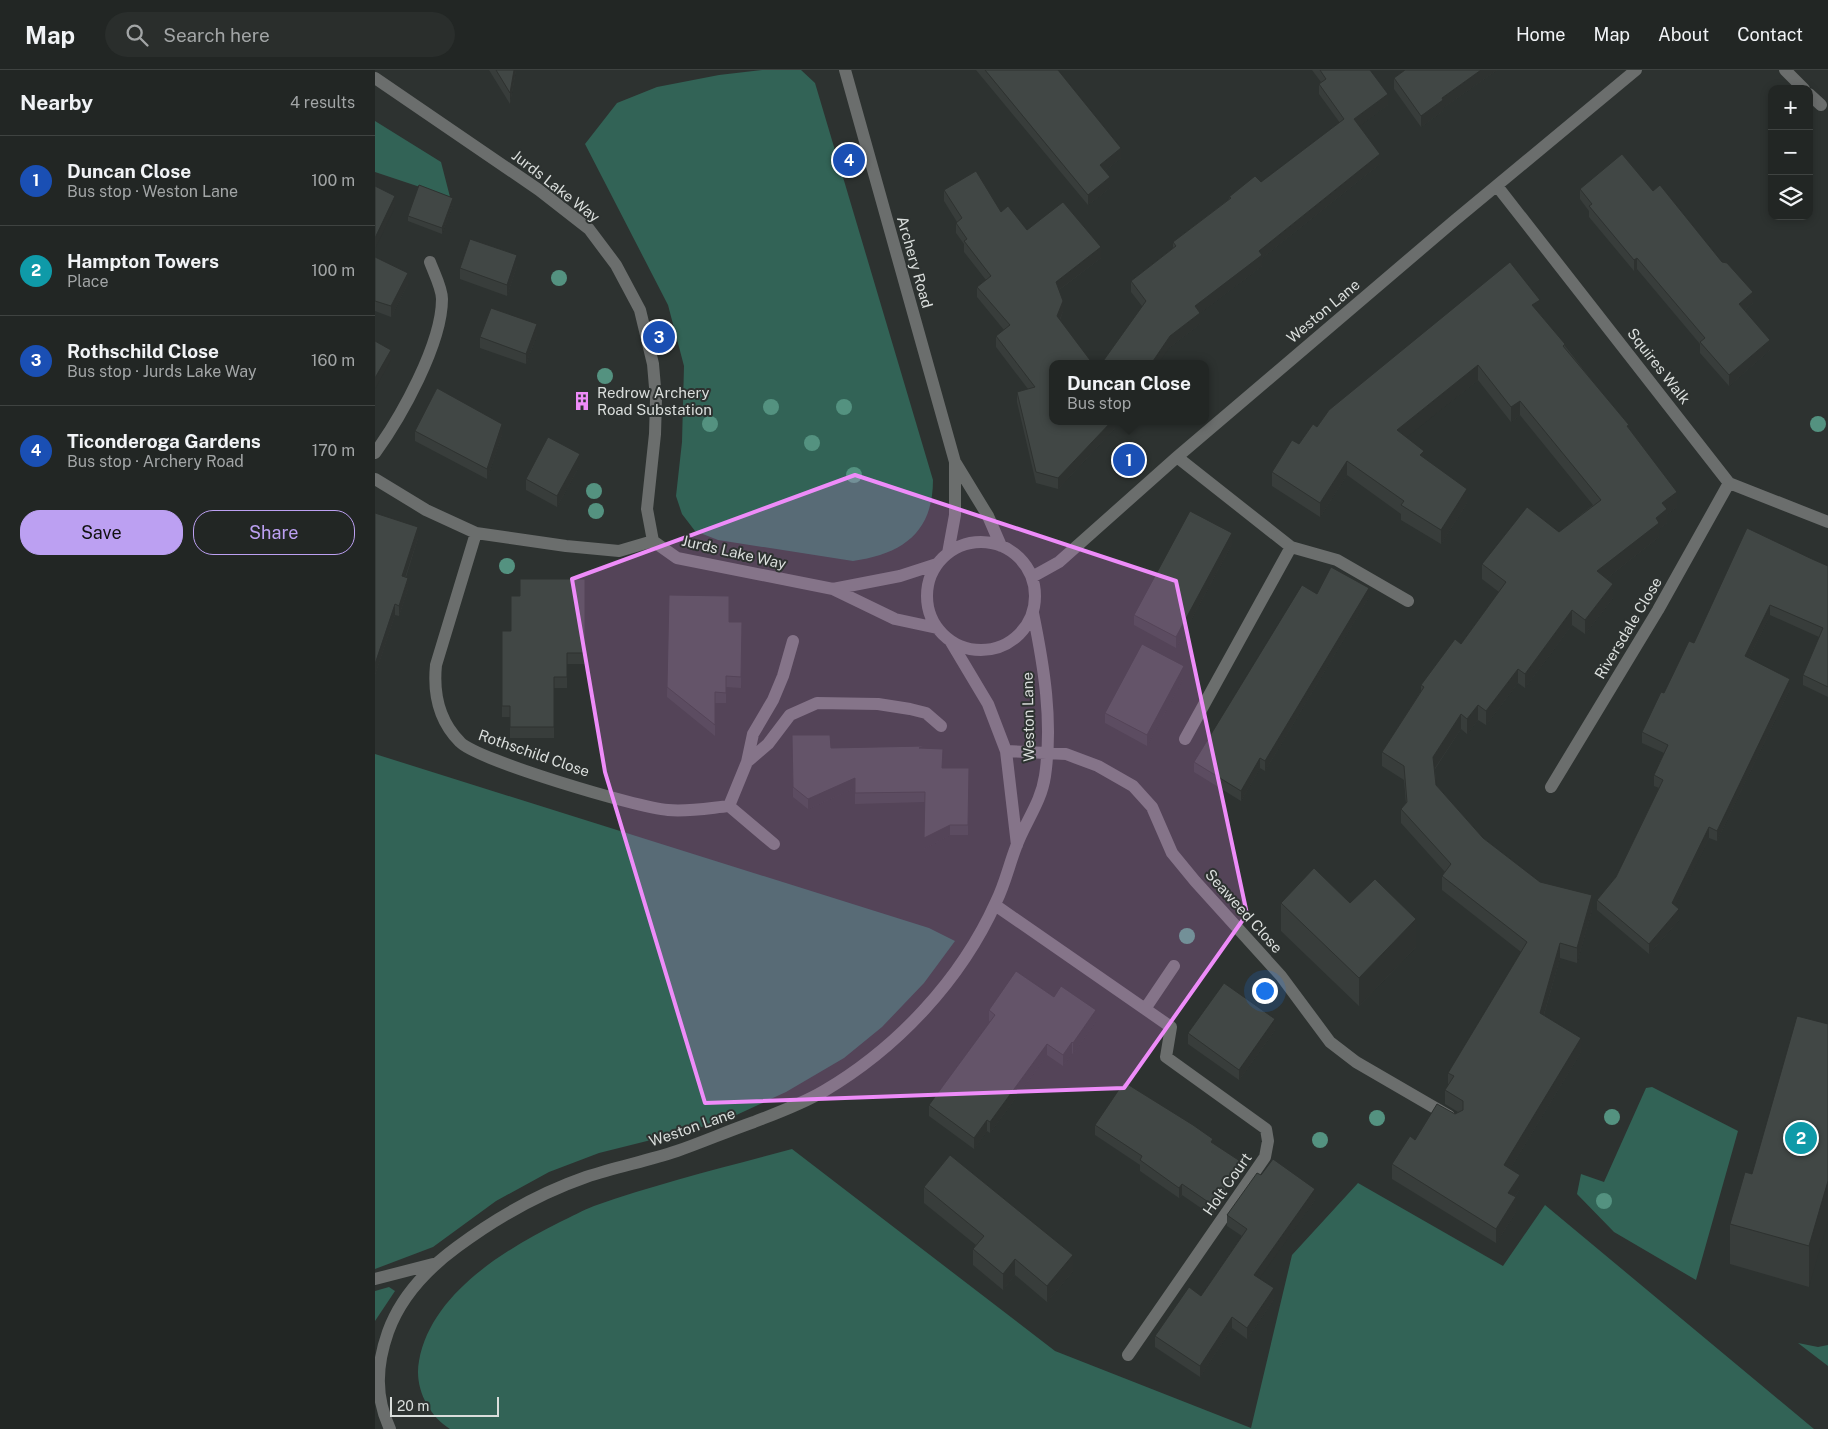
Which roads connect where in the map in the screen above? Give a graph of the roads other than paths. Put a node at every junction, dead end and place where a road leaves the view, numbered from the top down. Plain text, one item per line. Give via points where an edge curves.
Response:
1 (845, 70) edge
2 (1636, 70) edge
3 (1785, 70) edge
4 (375, 78) edge
5 (1800, 85) edge
6 (1813, 98) edge
7 (1821, 105) dead end
8 (1497, 186) junction
9 (430, 262) dead end
10 (375, 453) edge
11 (1177, 458) junction
12 (955, 462) junction
13 (375, 479) edge
14 (1729, 483) junction
15 (1828, 522) edge
16 (476, 533) junction
17 (653, 542) junction
18 (1001, 546) junction
19 (1291, 548) junction
20 (949, 553) junction
21 (937, 564) junction
22 (1032, 577) junction
23 (833, 589) junction
24 (1408, 601) dead end
25 (1033, 613) junction
26 (937, 628) junction
27 (793, 641) dead end
28 (951, 642) junction
29 (941, 726) dead end
30 (1185, 739) dead end
31 (1006, 750) junction
32 (1047, 752) junction
33 (747, 762) junction
34 (1551, 787) dead end
35 (729, 806) junction
36 (774, 844) dead end
37 (1017, 845) junction
38 (995, 905) junction
39 (1174, 966) dead end
40 (1145, 1009) junction
41 (1456, 1120) edge
42 (433, 1264) junction
43 (375, 1279) edge
44 (1128, 1356) dead end
45 (379, 1412) edge
46 (390, 1429) edge

1 - 12 street, Archery Road
2 - 8 street, Weston Lane
3 - 5 street
4 - 17 street, Jurds Lake Way via 539,190 589,229 615,265 640,310 653,364 655,434 647,509
6 - 7 street
8 - 11 street, Weston Lane
8 - 14 street, Squires Walk
9 - 10 street via 442,297 438,335 396,424
11 - 19 street
11 - 22 street, Weston Lane via 1059,562
12 - 18 street, Archery Road via 988,516
12 - 20 street, Archery Road via 955,515
13 - 16 street via 426,510
14 - 15 street
14 - 34 street, Riversdale Close via 1658,610
16 - 17 street via 619,550
16 - 35 street, Rothschild Close via 435,677 439,710 446,726 461,744 511,766 639,806 668,810
17 - 23 street, Jurds Lake Way via 677,558
18 - 20 street via 975,543
18 - 22 street via 1025,564
19 - 24 street via 1337,560
19 - 30 street
20 - 21 street
21 - 23 street, Jurds Lake Way via 891,579
21 - 26 street via 926,595 929,612
22 - 25 street via 1035,590
23 - 26 street, Jurds Lake Way via 895,619
25 - 28 street via 1021,633 999,648 983,651
25 - 32 street, Weston Lane via 1044,665
26 - 28 street
27 - 33 street via 773,700 753,734
28 - 31 street, Weston Lane via 988,704
29 - 33 street via 926,713 910,709 878,704 817,703 790,716 768,744
31 - 32 street, Seaweed Close
31 - 37 street, Weston Lane
32 - 37 street, Weston Lane via 1040,800
32 - 41 street, Seaweed Close via 1066,754 1098,766 1133,786 1152,807 1173,853 1281,976 1330,1042 1356,1062
33 - 35 street
35 - 36 street
37 - 38 street, Weston Lane
38 - 40 street, Holt Court
38 - 42 street, Weston Lane via 947,982 906,1029 856,1071 820,1093 772,1115 678,1151 585,1177 532,1200 481,1229
39 - 40 street
40 - 44 street, Holt Court via 1171,1027 1166,1057 1266,1129 1268,1141 1265,1157
42 - 43 street
42 - 45 street, Weston Lane via 406,1296 392,1321 380,1354
45 - 46 street, Weston Lane

